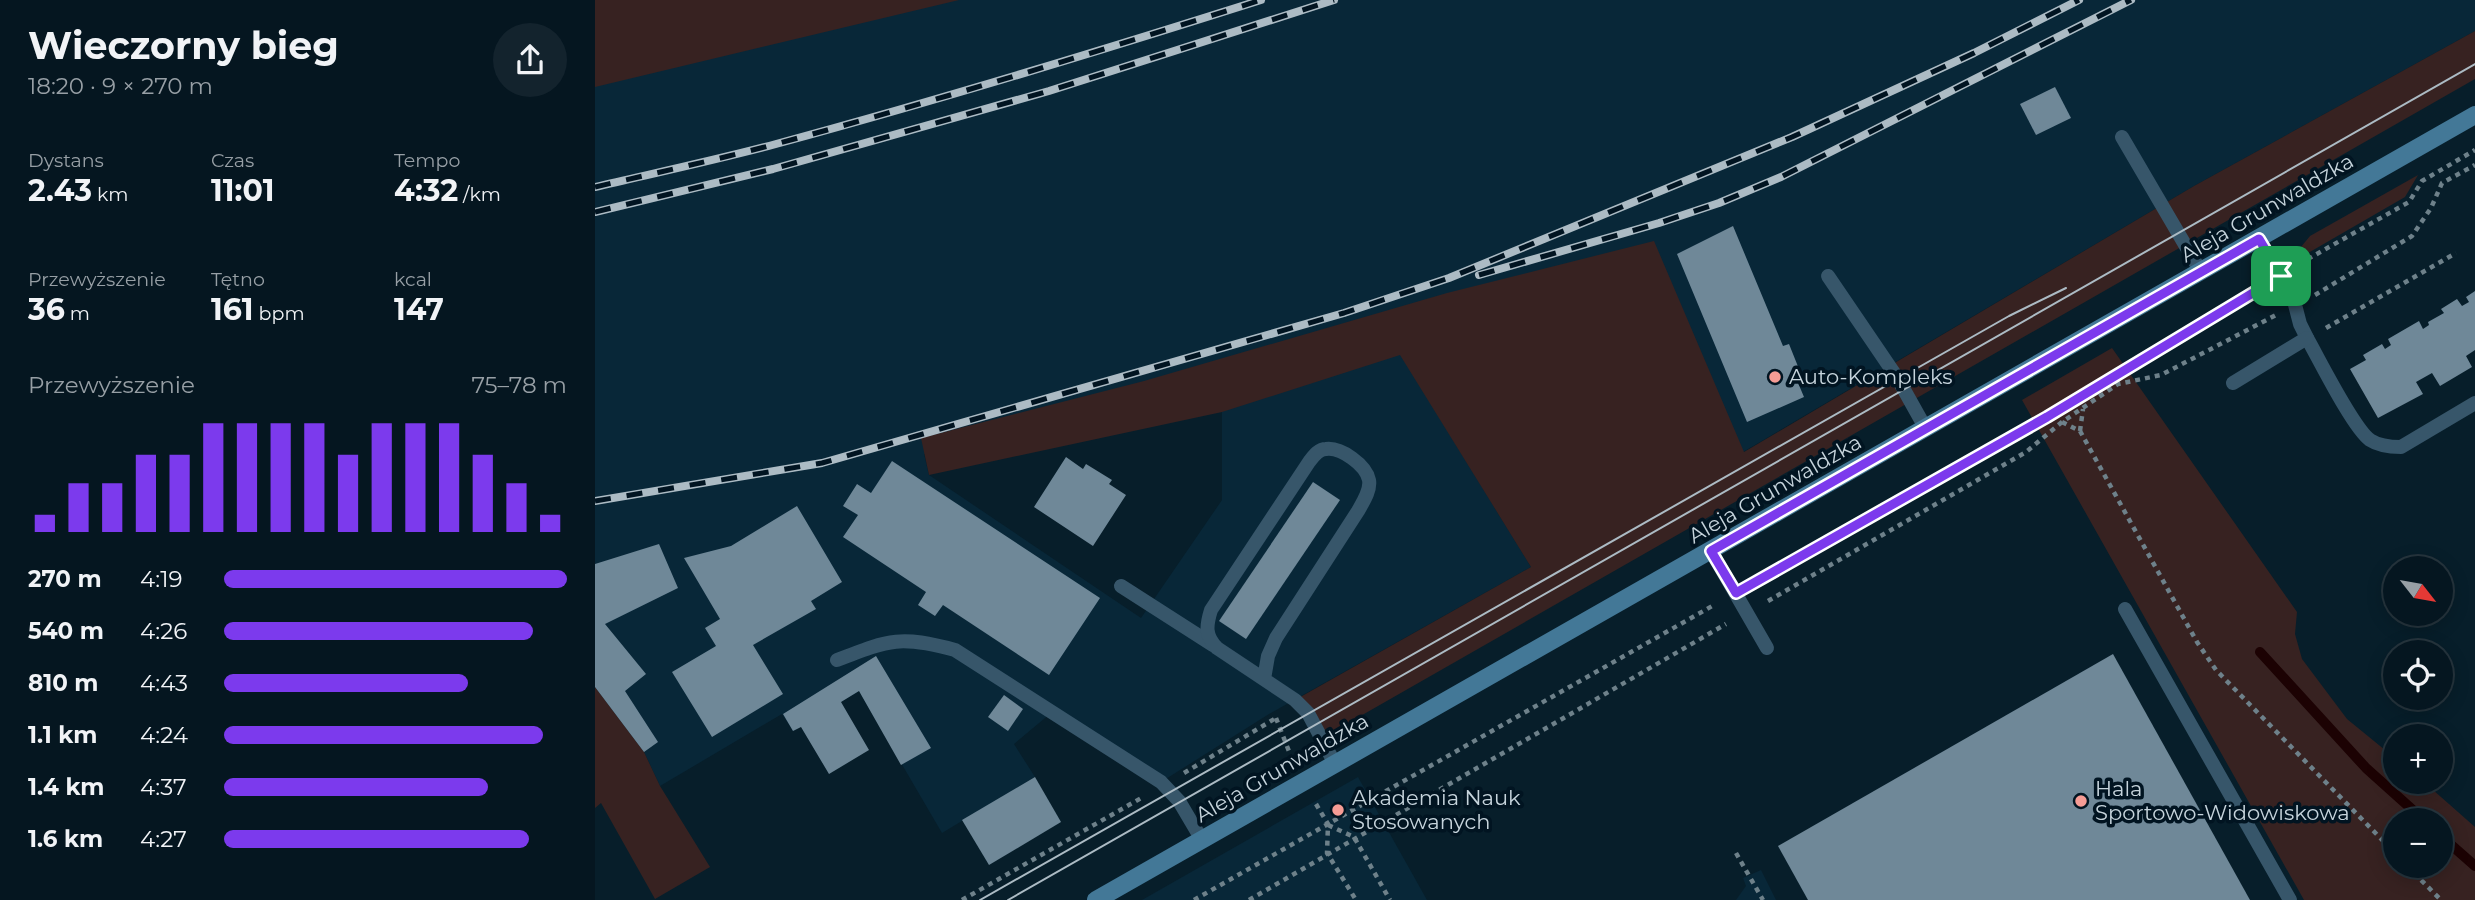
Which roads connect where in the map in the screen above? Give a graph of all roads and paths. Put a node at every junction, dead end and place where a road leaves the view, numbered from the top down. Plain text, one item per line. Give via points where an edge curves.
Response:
1 (2475, 115) edge
2 (2122, 137) dead end
3 (2475, 150) edge
4 (2475, 164) edge
5 (2259, 239) junction
6 (2456, 253) dead end
7 (2200, 272) junction
8 (1828, 276) dead end
9 (2281, 276) junction
10 (2296, 305) junction
11 (2322, 330) dead end
12 (2307, 338) junction
13 (2233, 383) dead end
14 (2475, 403) edge
15 (2083, 409) junction
16 (2062, 422) junction
17 (1926, 429) junction
18 (2080, 431) junction
19 (1711, 551) junction
20 (1121, 586) dead end
21 (1736, 593) junction
22 (1759, 606) dead end
23 (2125, 609) dead end
24 (1735, 619) dead end
25 (1217, 648) junction
26 (1767, 648) dead end
27 (837, 660) dead end
28 (1264, 679) junction
29 (1276, 718) dead end
30 (1335, 764) junction
31 (1164, 784) junction
32 (1328, 824) junction
33 (1355, 837) junction
34 (1202, 840) junction
35 (2383, 841) edge
36 (1327, 853) junction
37 (1736, 853) dead end
38 (2419, 878) edge
39 (1105, 898) edge
40 (962, 900) edge
41 (1194, 900) edge
42 (1249, 900) edge
43 (1356, 900) edge
44 (1390, 900) edge
45 (1763, 900) edge
46 (2290, 900) edge
47 (2441, 900) edge

1 - 5 main road, Aleja Grunwaldzka
2 - 7 lane
3 - 9 path via 2422,181 2409,202
4 - 10 path via 2442,183 2412,236
5 - 7 main road, Aleja Grunwaldzka
5 - 9 lane
6 - 11 path
7 - 17 main road, Aleja Grunwaldzka
8 - 17 lane
9 - 10 lane
9 - 21 path via 2047,417
10 - 12 lane
10 - 15 path via 2161,375 2118,384
12 - 13 lane
12 - 14 lane via 2358,428 2380,445 2401,447
15 - 16 path
15 - 18 path
16 - 18 path
16 - 22 path via 2026,452
17 - 19 main road, Aleja Grunwaldzka
18 - 35 path via 2215,670
19 - 21 lane
19 - 30 main road, Aleja Grunwaldzka
20 - 25 lane
21 - 26 lane
21 - 32 path
23 - 46 lane
24 - 33 path
25 - 28 lane
25 - 28 lane via 1207,632 1211,610 1309,462 1326,449 1351,458 1369,481 1367,493 1276,638
27 - 31 lane via 881,643 903,640 955,650
28 - 30 lane via 1308,713
29 - 31 path
30 - 34 main road, Aleja Grunwaldzka
31 - 34 lane
31 - 40 path
32 - 33 path
32 - 36 path
32 - 41 path
33 - 36 path
33 - 44 path
34 - 39 main road, Aleja Grunwaldzka
36 - 42 path
36 - 43 path
37 - 45 path
38 - 47 path

